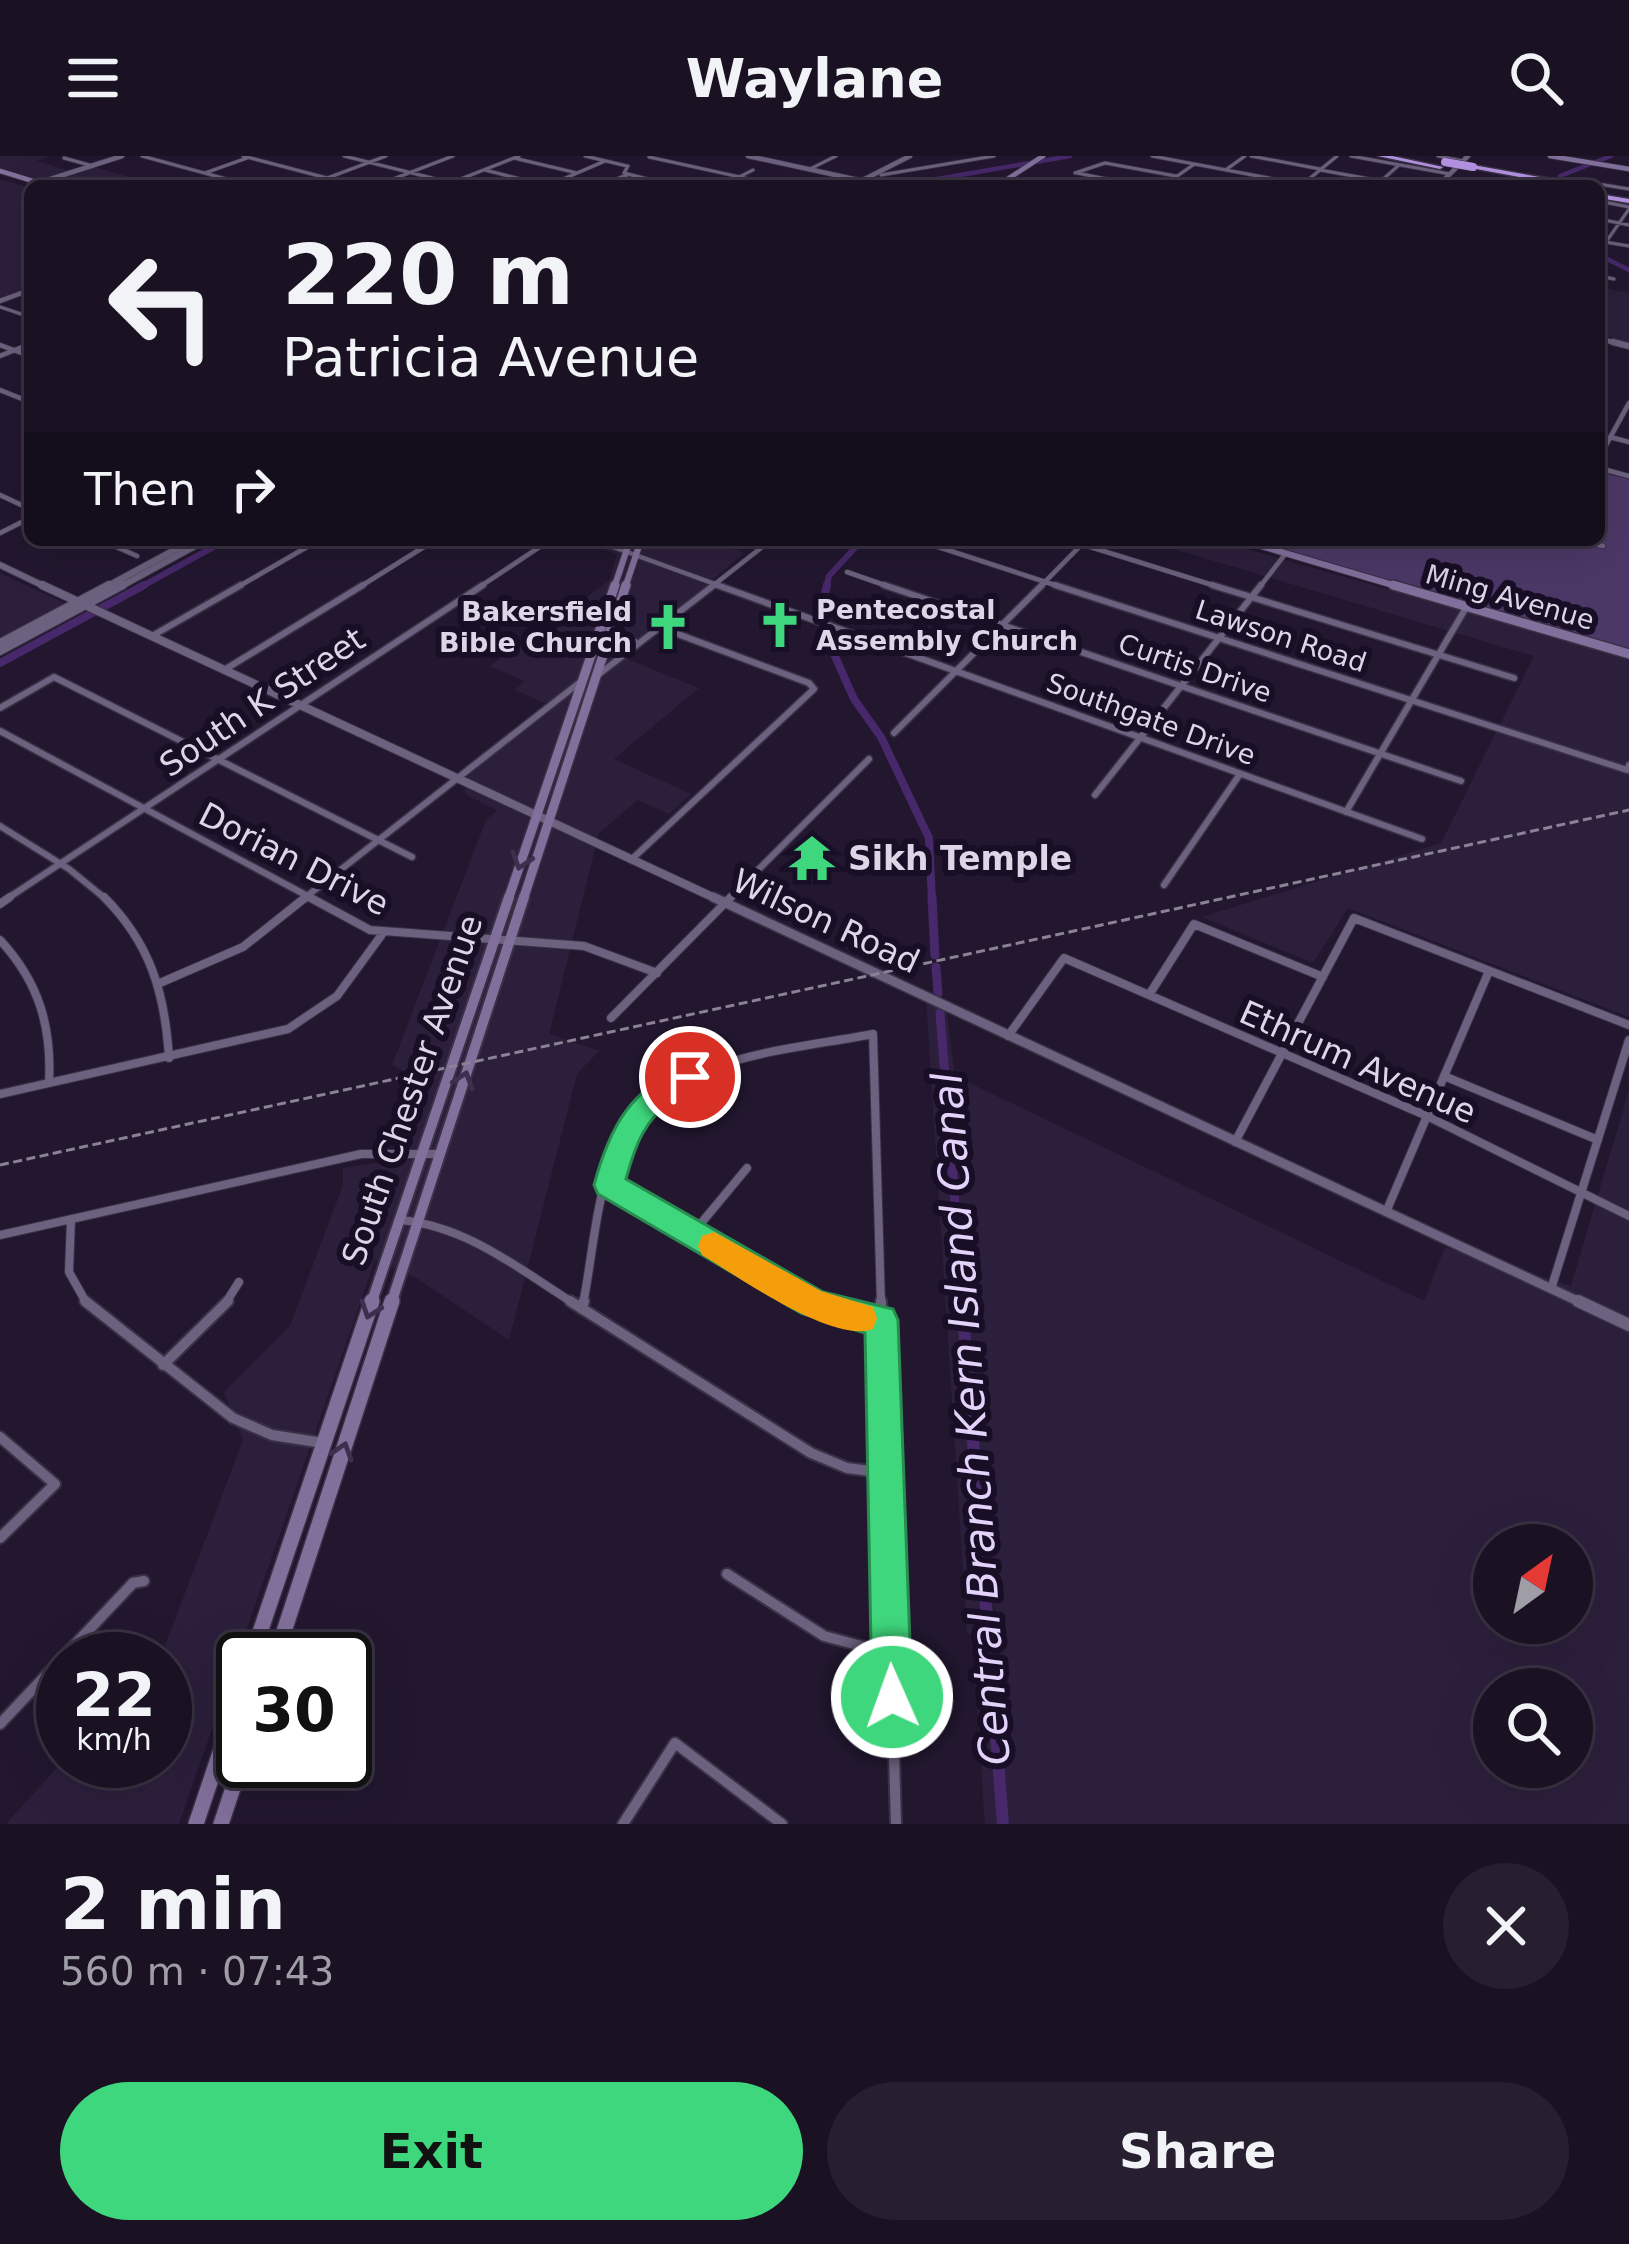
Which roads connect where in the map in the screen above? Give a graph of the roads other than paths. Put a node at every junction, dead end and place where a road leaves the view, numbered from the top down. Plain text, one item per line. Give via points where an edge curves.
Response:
1 (122, 156) edge
2 (142, 156) edge
3 (249, 156) edge
4 (344, 156) edge
5 (386, 156) edge
6 (453, 156) edge
7 (585, 156) edge
8 (650, 156) edge
9 (748, 156) edge
10 (782, 156) edge
11 (836, 156) edge
12 (920, 156) edge
13 (994, 156) edge
14 (1152, 156) edge
15 (1248, 156) edge
16 (1337, 156) edge
17 (1351, 156) edge
18 (1382, 156) edge
19 (1411, 156) edge
20 (1550, 156) edge
21 (516, 157) edge
22 (1044, 157) edge
23 (1168, 157) edge
24 (64, 158) edge
25 (1466, 158) edge
26 (909, 159) edge
27 (605, 161) junction
28 (772, 161) junction
29 (369, 162) junction
30 (1441, 162) edge
31 (938, 164) junction
32 (1194, 164) junction
33 (1399, 165) junction
34 (93, 166) junction
35 (484, 170) junction
36 (753, 170) dead end
37 (810, 170) junction
38 (1227, 170) junction
39 (1321, 170) junction
40 (1470, 170) junction
41 (1629, 170) edge
42 (410, 172) junction
43 (205, 173) junction
44 (577, 173) junction
45 (1450, 174) junction
46 (628, 175) junction
47 (881, 175) junction
48 (1177, 176) junction
49 (740, 177) junction
50 (327, 178) junction
51 (1100, 178) junction
52 (50, 180) edge
53 (230, 180) edge
54 (322, 180) edge
55 (390, 180) edge
56 (441, 180) edge
57 (459, 180) edge
58 (523, 180) edge
59 (561, 180) edge
60 (614, 180) edge
61 (649, 180) edge
62 (734, 180) edge
63 (754, 180) edge
64 (851, 180) edge
65 (869, 180) edge
66 (870, 180) edge
67 (1007, 180) edge
68 (1097, 180) edge
69 (1110, 180) edge
70 (1171, 180) edge
71 (1281, 180) edge
72 (1308, 180) edge
73 (1371, 180) edge
74 (1383, 180) edge
75 (1445, 180) edge
76 (1518, 180) edge
77 (1555, 180) edge
78 (1629, 200) edge
79 (1605, 220) edge
80 (1619, 223) junction
81 (1629, 225) edge
82 (1605, 239) edge
83 (1605, 277) edge
84 (1614, 279) dead end
85 (0, 345) edge
86 (24, 346) edge
87 (14, 350) junction
88 (24, 354) edge
89 (0, 356) edge
90 (1628, 407) edge
91 (1610, 437) junction
92 (1629, 442) edge
93 (1605, 447) edge
94 (114, 546) edge
95 (184, 546) edge
96 (196, 546) edge
97 (309, 546) edge
98 (425, 546) edge
99 (541, 546) edge
100 (763, 546) edge
101 (936, 546) edge
102 (1080, 546) edge
103 (1096, 546) edge
104 (1262, 546) edge
105 (630, 549) edge
106 (1286, 553) junction
107 (137, 556) dead end
108 (0, 565) edge
109 (847, 572) dead end
110 (1045, 581) junction
111 (715, 584) junction
112 (1251, 597) junction
113 (90, 607) junction
114 (1467, 607) junction
115 (1002, 624) junction
116 (658, 627) junction
117 (152, 636) junction
118 (1219, 638) junction
119 (642, 640) junction
120 (602, 643) junction
121 (0, 647) edge
122 (1629, 654) edge
123 (1438, 655) junction
124 (224, 670) junction
125 (956, 671) junction
126 (597, 673) junction
127 (1514, 678) dead end
128 (579, 683) junction
129 (1181, 686) junction
130 (1412, 700) junction
131 (301, 705) junction
132 (0, 708) edge
133 (578, 713) junction
134 (535, 718) junction
135 (0, 731) edge
136 (894, 734) dead end
137 (1140, 737) junction
138 (1380, 753) junction
139 (869, 759) dead end
140 (219, 760) junction
141 (1629, 765) edge
142 (1240, 774) junction
143 (460, 780) junction
144 (1461, 781) dead end
145 (1095, 795) dead end
146 (144, 809) junction
147 (1346, 812) junction
148 (536, 814) junction
149 (549, 821) junction
150 (0, 826) edge
151 (1423, 839) dead end
152 (381, 841) junction
153 (412, 856) dead end
154 (631, 860) junction
155 (63, 863) junction
156 (1164, 884) dead end
157 (308, 898) junction
158 (725, 903) junction
159 (0, 904) edge
160 (382, 933) junction
161 (0, 940) edge
162 (494, 941) junction
163 (510, 943) junction
164 (1489, 971) junction
165 (656, 973) junction
166 (1323, 976) junction
167 (160, 983) junction
168 (1149, 995) junction
169 (611, 1018) dead end
170 (1629, 1025) edge
171 (1008, 1036) junction
172 (1629, 1040) edge
173 (1282, 1053) junction
174 (169, 1058) junction
175 (1444, 1076) junction
176 (49, 1083) junction
177 (0, 1094) edge
178 (1427, 1116) junction
179 (1598, 1140) junction
180 (1235, 1142) junction
181 (423, 1153) junction
182 (440, 1154) junction
183 (747, 1168) dead end
184 (609, 1185) junction
185 (1580, 1194) junction
186 (1386, 1212) junction
187 (1629, 1216) edge
188 (71, 1219) junction
189 (400, 1220) junction
190 (418, 1222) junction
191 (693, 1234) junction
192 (0, 1235) edge
193 (239, 1282) dead end
194 (1551, 1289) junction
195 (582, 1309) junction
196 (881, 1320) junction
197 (1629, 1325) edge
198 (163, 1365) junction
199 (0, 1437) edge
200 (324, 1444) junction
201 (886, 1473) junction
202 (0, 1538) edge
203 (727, 1574) dead end
204 (144, 1581) dead end
205 (260, 1632) edge
206 (284, 1632) edge
207 (891, 1654) junction
208 (0, 1724) edge
209 (216, 1764) edge
210 (233, 1788) edge
211 (196, 1824) edge
212 (221, 1824) edge
213 (623, 1824) edge
214 (782, 1824) edge
215 (896, 1824) edge

1 - 34 street
2 - 43 street
3 - 43 street
3 - 50 street
4 - 29 street
5 - 29 street
6 - 42 street
7 - 27 street
8 - 49 street
9 - 28 street
10 - 28 street
11 - 37 street
12 - 26 street
13 - 31 street
14 - 23 street
15 - 38 street
15 - 39 street
16 - 39 street
17 - 33 street
18 - 30 highway
19 - 30 highway
20 - 41 main road
21 - 35 street
21 - 44 street
22 - 67 main road
23 - 32 street
24 - 34 street
25 - 30 street
25 - 45 street
26 - 31 street
26 - 47 street
26 - 65 street
27 - 44 street
27 - 46 street via 628,166
28 - 37 street
29 - 42 street
29 - 50 street
30 - 40 highway, bridge
31 - 47 street
32 - 38 street
32 - 48 street
33 - 45 street
33 - 74 street
34 - 52 street
35 - 57 street
35 - 58 street
36 - 49 street
37 - 64 street
38 - 71 street
39 - 72 street
39 - 73 street
40 - 76 highway
40 - 77 highway
42 - 55 street
42 - 56 street
43 - 53 street
44 - 59 street
45 - 75 street
46 - 60 street
46 - 61 street
47 - 66 street
48 - 51 street via 1106,163 1075,173
48 - 70 street
49 - 62 street
49 - 63 street
50 - 54 street
51 - 68 street
51 - 69 street
78 - 80 street
79 - 80 street
80 - 81 street
80 - 82 street
83 - 84 street
85 - 87 street
86 - 87 street
87 - 88 street
87 - 89 street
90 - 91 street
91 - 92 street
91 - 93 street
94 - 107 street
95 - 113 street
96 - 113 street
97 - 117 street
98 - 124 street
99 - 131 street, South K Street
100 - 111 street
101 - 110 street, Lawson Road
102 - 110 street
103 - 112 street
104 - 106 main road, Ming Avenue
105 - 111 street, Southgate Drive
105 - 120 main road, South Chester Avenue
105 - 120 main road, South Chester Avenue
106 - 112 street
106 - 114 main road, Ming Avenue
108 - 113 street, Wilson Road
109 - 115 street, Curtis Drive
110 - 115 street
110 - 118 street, Lawson Road
111 - 116 street
111 - 125 street, Southgate Drive
112 - 118 street
112 - 123 street
113 - 117 street, Wilson Road
113 - 121 street
114 - 122 main road, Ming Avenue
114 - 123 street
115 - 125 street
115 - 129 street, Curtis Drive
116 - 119 street
116 - 154 street via 814,689
117 - 124 street, Wilson Road
118 - 129 street
118 - 130 street, Lawson Road
119 - 120 street
119 - 126 street
120 - 126 main road, South Chester Avenue
120 - 128 main road, South Chester Avenue
123 - 127 street
123 - 130 street
124 - 131 street, Wilson Road
125 - 136 street
125 - 137 street, Southgate Drive
126 - 133 main road, South Chester Avenue
128 - 133 main road, South Chester Avenue
128 - 134 street
129 - 137 street
129 - 138 street, Curtis Drive
130 - 138 street
130 - 141 street, Lawson Road
131 - 140 street, South K Street
131 - 143 street, Wilson Road
132 - 140 street via 54,677
133 - 134 street
133 - 148 main road, South Chester Avenue
133 - 149 main road, South Chester Avenue
134 - 143 street
135 - 146 street, Dorian Drive
137 - 142 street, Southgate Drive
137 - 145 street
138 - 144 street, Curtis Drive
138 - 147 street
139 - 158 street
140 - 146 street, South K Street
140 - 152 street
142 - 147 street, Southgate Drive
142 - 156 street
143 - 148 street, Wilson Road
143 - 152 street
146 - 155 street, South K Street
146 - 157 street, Dorian Drive
147 - 151 street, Southgate Drive
148 - 149 street, Wilson Road
148 -> 162 main road, South Chester Avenue
149 - 154 street, Wilson Road
149 - 163 main road, South Chester Avenue
150 - 155 street
152 - 153 street
152 - 157 street
154 - 158 street, Wilson Road
155 - 159 street, South K Street
155 - 167 street via 119,908
157 - 160 street, Dorian Drive
157 - 167 street via 230,956
158 - 165 street
158 - 171 street, Wilson Road
160 - 162 street, Dorian Drive
160 - 174 street via 347,985 304,1022
161 - 176 street via 31,978 44,1011
162 - 163 street, Dorian Drive
162 - 181 main road, South Chester Avenue
163 - 165 street, Dorian Drive via 599,949
182 -> 163 main road, South Chester Avenue
164 - 166 street via 1354,918
164 - 170 street
164 - 175 street
165 - 169 street
166 - 168 street via 1194,924
166 - 173 street
167 - 174 street
168 - 171 street, Ethrum Avenue via 1064,958
168 - 173 street, Ethrum Avenue
171 - 180 street, Wilson Road
172 - 179 street
173 - 178 street, Ethrum Avenue
173 - 180 street
174 - 176 street
175 - 178 street
175 - 179 street
176 - 177 street
178 - 185 street, Ethrum Avenue
178 - 186 street
179 - 185 street
180 - 186 street, Wilson Road
181 - 182 street
181 - 188 street via 361,1154
181 - 189 main road, South Chester Avenue
182 - 190 main road, South Chester Avenue
183 - 191 street
184 - 191 street
184 - 195 street
184 - 196 street via 628,1127 675,1084 873,1034
185 - 187 street, Ethrum Avenue
185 - 194 street
186 - 194 street, Wilson Road
188 - 192 street
188 - 198 street via 69,1272 80,1299
189 - 190 street
189 -> 200 main road, South Chester Avenue
190 - 195 street via 463,1234
206 -> 190 main road, South Chester Avenue
191 - 196 street via 812,1303
193 - 198 street
194 - 197 street, Wilson Road
195 - 201 street via 811,1453
196 - 201 street
198 - 200 street via 252,1428
199 - 202 street via 55,1484
200 - 205 main road, South Chester Avenue
201 - 207 street
203 - 207 street via 822,1638
204 - 208 street via 133,1583
207 - 215 street
209 - 211 main road
210 - 212 main road
213 - 214 street via 675,1743

